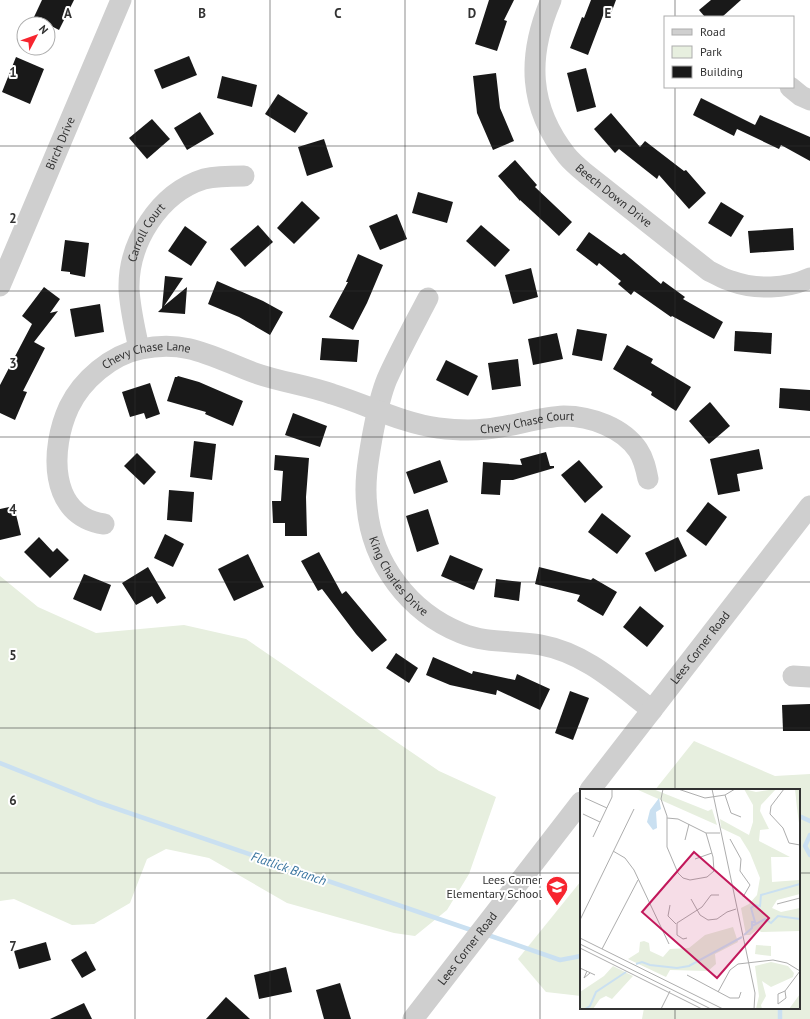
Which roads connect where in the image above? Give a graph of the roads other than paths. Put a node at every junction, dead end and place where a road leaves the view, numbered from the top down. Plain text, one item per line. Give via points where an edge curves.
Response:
1 (121, 0) edge
2 (551, 0) edge
3 (791, 88) edge
4 (810, 100) edge
5 (244, 176) dead end
6 (810, 278) edge
7 (0, 286) edge
8 (428, 298) dead end
9 (139, 349) junction
10 (377, 411) junction
11 (648, 480) dead end
12 (810, 506) edge
13 (104, 524) dead end
14 (652, 710) junction
15 (591, 789) edge
16 (580, 803) edge
17 (413, 1019) edge

1 - 7 street, Birch Drive
2 - 6 street, Beech Down Drive via 537,39 535,84 544,117 554,138 568,157 714,273 742,285 767,288
3 - 4 street
5 - 9 street, Carroll Court via 204,179 191,185 165,203 144,230 130,271 129,288
8 - 10 street, King Charles Drive via 387,380
9 - 10 street, Chevy Chase Lane via 157,346 202,351 257,374 332,393
9 - 13 street, Chevy Chase Lane via 123,355 90,378 69,407 60,431 57,448 58,480 65,499 74,511 84,518
10 - 11 street, Chevy Chase Court via 414,423 461,430 485,430 565,416 596,421 619,431 630,440 645,464
10 - 14 street, King Charles Drive via 367,465 367,507 377,549 399,589 434,619 463,634 495,642 541,645 570,654 597,669
12 - 14 street, Lees Corner Road
14 - 15 street, Lees Corner Road
16 - 17 street, Lees Corner Road

